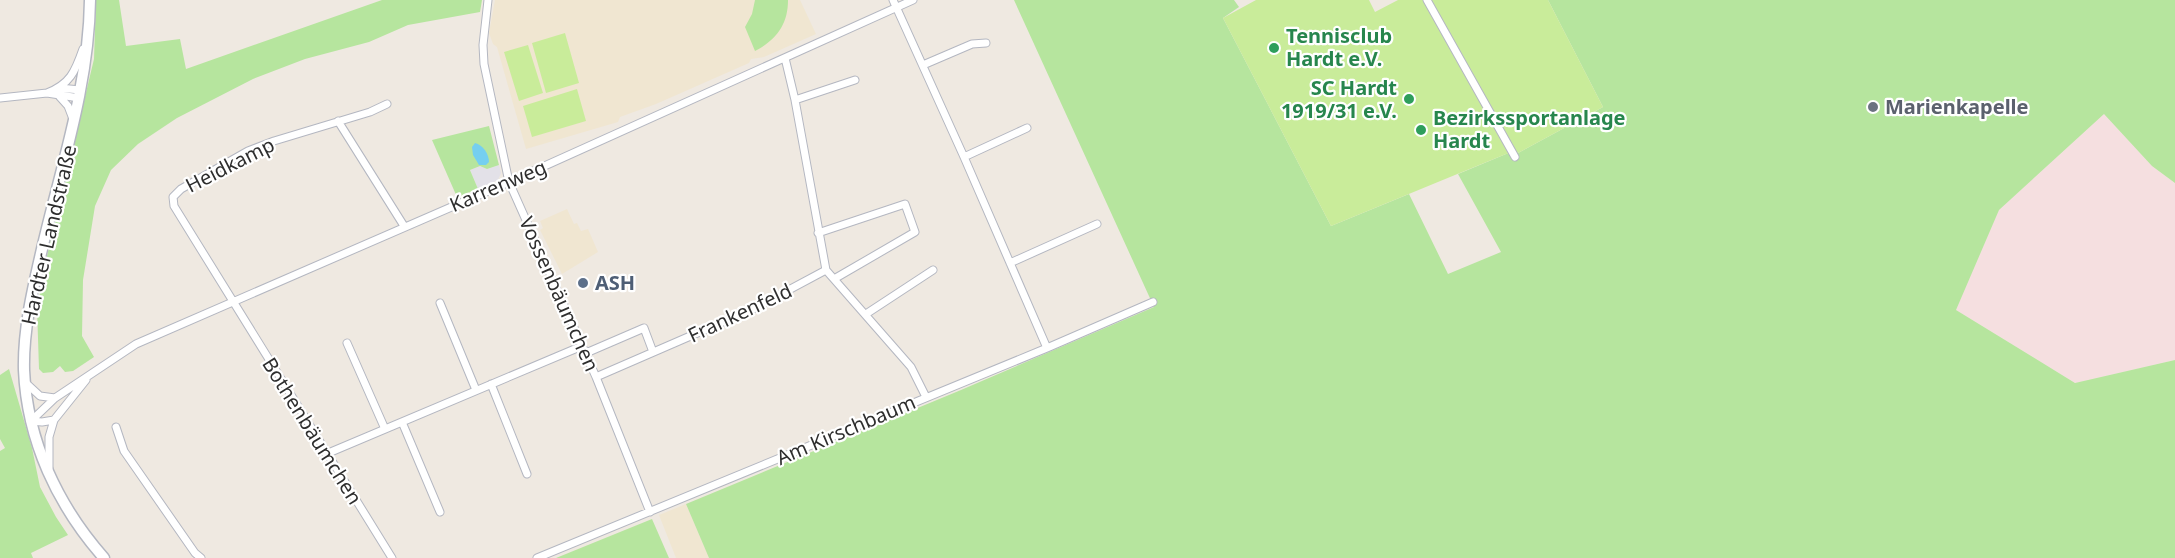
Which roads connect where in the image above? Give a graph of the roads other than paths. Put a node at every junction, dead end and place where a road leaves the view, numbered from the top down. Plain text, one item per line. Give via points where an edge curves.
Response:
1 (90, 0) edge
2 (489, 0) edge
3 (893, 0) edge
4 (913, 0) edge
5 (1427, 0) edge
6 (897, 8) junction
7 (87, 36) junction
8 (986, 43) dead end
9 (785, 58) junction
10 (923, 65) junction
11 (855, 80) dead end
12 (59, 92) junction
13 (80, 94) junction
14 (0, 98) edge
15 (795, 100) junction
16 (387, 104) dead end
17 (338, 121) junction
18 (74, 122) junction
19 (1027, 128) dead end
20 (964, 157) junction
21 (1515, 157) dead end
22 (509, 182) junction
23 (1097, 224) dead end
24 (404, 226) junction
25 (818, 233) junction
26 (1010, 263) junction
27 (826, 270) junction
28 (933, 270) dead end
29 (834, 279) junction
30 (1153, 302) dead end
31 (233, 303) junction
32 (440, 303) dead end
33 (866, 314) junction
34 (347, 343) dead end
35 (1047, 348) junction
36 (584, 349) junction
37 (653, 352) junction
38 (596, 376) junction
39 (87, 378) junction
40 (26, 382) junction
41 (491, 384) junction
42 (476, 390) junction
43 (926, 397) junction
44 (55, 398) junction
45 (54, 420) junction
46 (31, 421) junction
47 (402, 422) junction
48 (116, 427) dead end
49 (385, 429) junction
50 (326, 454) junction
51 (527, 474) dead end
52 (49, 475) junction
53 (440, 512) dead end
54 (650, 512) junction
55 (104, 558) edge
56 (201, 558) edge
57 (392, 558) edge
58 (537, 558) edge

1 - 7 main road, Hardter Landstraße
2 - 22 street, Vossenbäumchen via 484,64
3 - 6 street
4 - 6 street, Karrenweg
5 - 21 street
6 - 9 street, Karrenweg
6 - 10 street
7 - 12 street via 77,68
7 - 13 main road, Hardter Landstraße
8 - 10 street via 972,44
9 - 15 street
9 - 22 street, Karrenweg
10 - 20 street
11 - 15 street
12 - 13 street
12 - 14 street
12 - 18 street
13 - 18 main road, Hardter Landstraße
15 - 25 street
16 - 17 street, Heidkamp
17 - 24 street
17 - 31 street, Heidkamp via 248,152 181,189 174,197 174,206
18 - 40 main road, Hardter Landstraße via 34,286 26,343
19 - 20 street
20 - 26 street
22 - 24 street, Karrenweg
22 - 36 street, Vossenbäumchen
23 - 26 street
24 - 31 street, Karrenweg
25 - 27 street
25 - 29 street via 905,204 915,232
26 - 35 street
27 - 29 street
27 - 37 street, Frankenfeld via 755,308
28 - 33 street
29 - 33 street
30 - 35 street, Am Kirschbaum
31 - 39 street, Karrenweg via 136,344
31 - 50 street, Bothenbäumchen
32 - 42 street
33 - 43 street via 911,367
34 - 49 street
35 - 43 street, Am Kirschbaum
36 - 37 street via 644,328
36 - 38 street, Vossenbäumchen
36 - 41 street
37 - 38 street, Frankenfeld
38 - 54 street, Vossenbäumchen
39 - 44 street, Karrenweg
39 - 45 street, Karrenweg
40 - 44 street via 40,396
40 - 46 main road, Hardter Landstraße
41 - 42 street
41 - 51 street
42 - 47 street
43 - 54 street, Am Kirschbaum
44 - 46 street, Karrenweg
45 - 46 street
45 - 52 street, Karrenweg via 49,437
46 - 52 main road, Hardter Landstraße
47 - 49 street
47 - 53 street
48 - 56 street via 124,451
49 - 50 street
50 - 57 street, Bothenbäumchen
52 - 55 main road, Hardter Landstraße via 66,508
54 - 58 street, Am Kirschbaum

